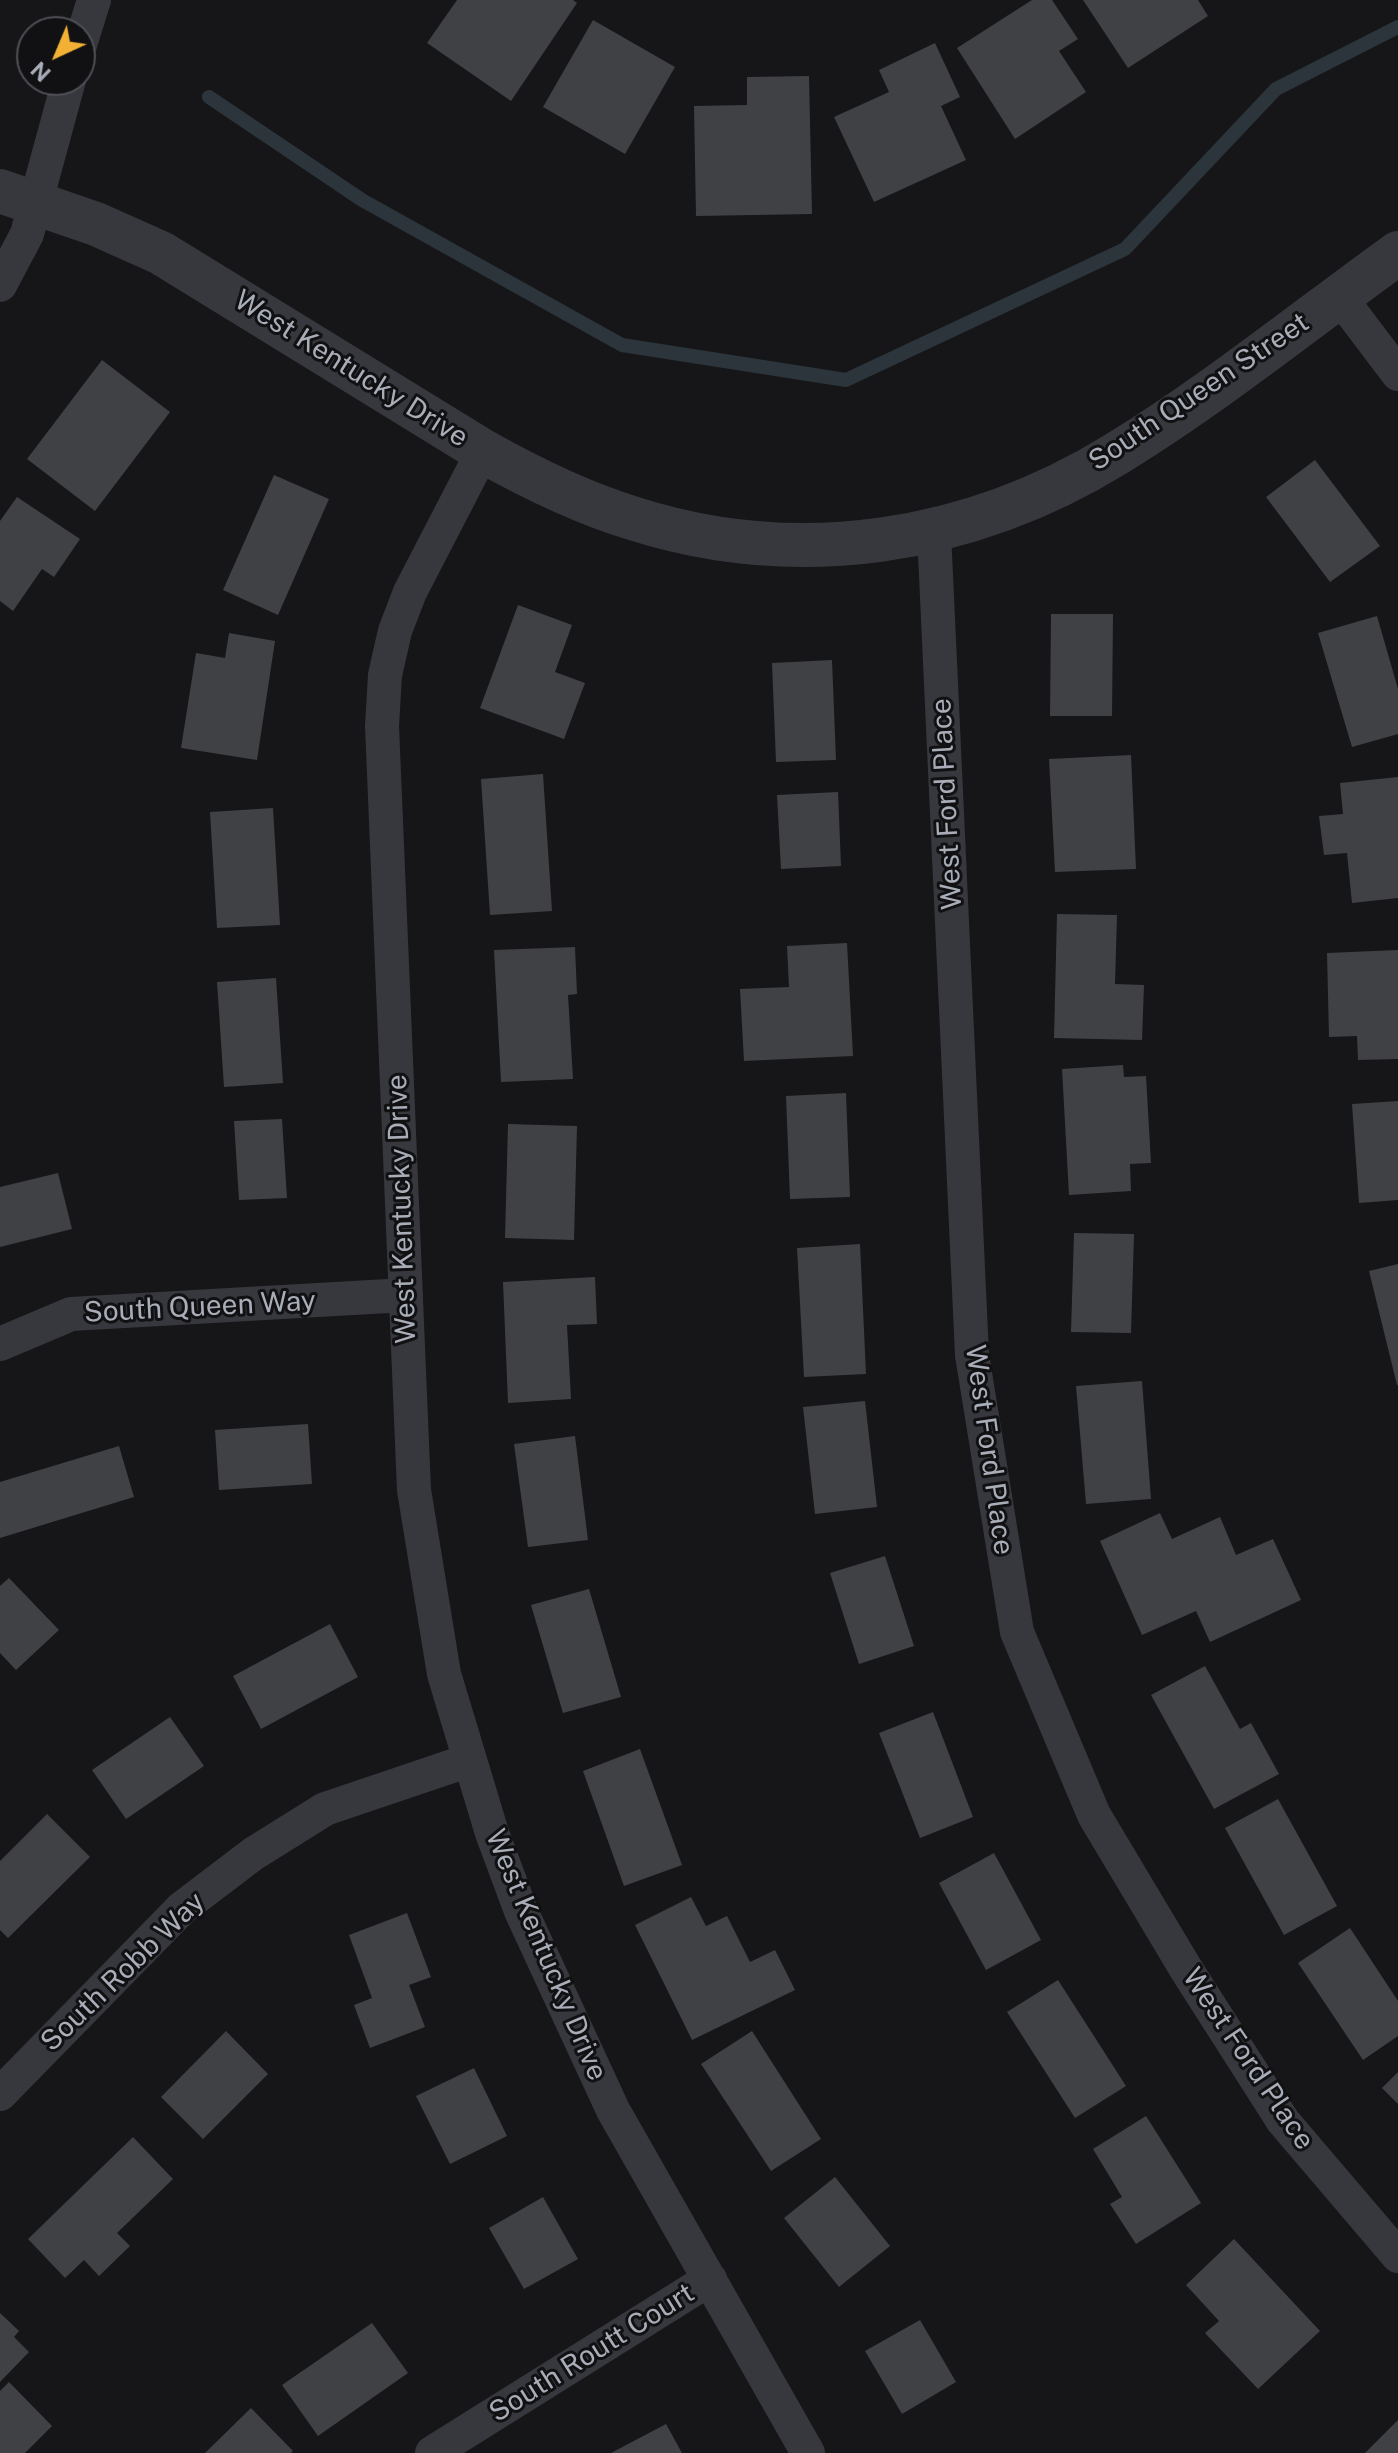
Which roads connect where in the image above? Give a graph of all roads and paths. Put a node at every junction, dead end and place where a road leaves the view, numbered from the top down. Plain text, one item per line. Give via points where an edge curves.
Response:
1 (64, 96) edge
2 (18, 198) edge
3 (1398, 253) edge
4 (0, 285) edge
5 (1339, 296) junction
6 (1398, 374) edge
7 (483, 451) junction
8 (934, 532) junction
9 (406, 1295) junction
10 (0, 1344) edge
11 (470, 1760) junction
12 (0, 2094) edge
13 (1398, 2256) edge
14 (710, 2279) junction
15 (432, 2453) edge
16 (808, 2453) edge

1 - 2 street
2 - 4 street via 27,234
2 - 7 street, West Kentucky Drive via 161,253
3 - 5 street, South Queen Street
5 - 6 street
5 - 8 street, South Queen Street via 1115,455 1041,493
7 - 8 street, South Queen Street via 578,498 682,532 797,546
7 - 9 street, West Kentucky Drive via 410,592 385,675 382,726
8 - 13 street, West Ford Place via 972,1355 1017,1632 1094,1815 1186,1969 1283,2121
9 - 10 street, South Queen Way via 71,1314
9 - 11 street, West Kentucky Drive via 414,1490 444,1674
11 - 12 street, South Robb Way via 325,1809 253,1854 182,1908
11 - 14 street, West Kentucky Drive via 521,1911 562,2003 613,2110
14 - 15 street, South Routt Court
14 - 16 street, West Kentucky Drive

